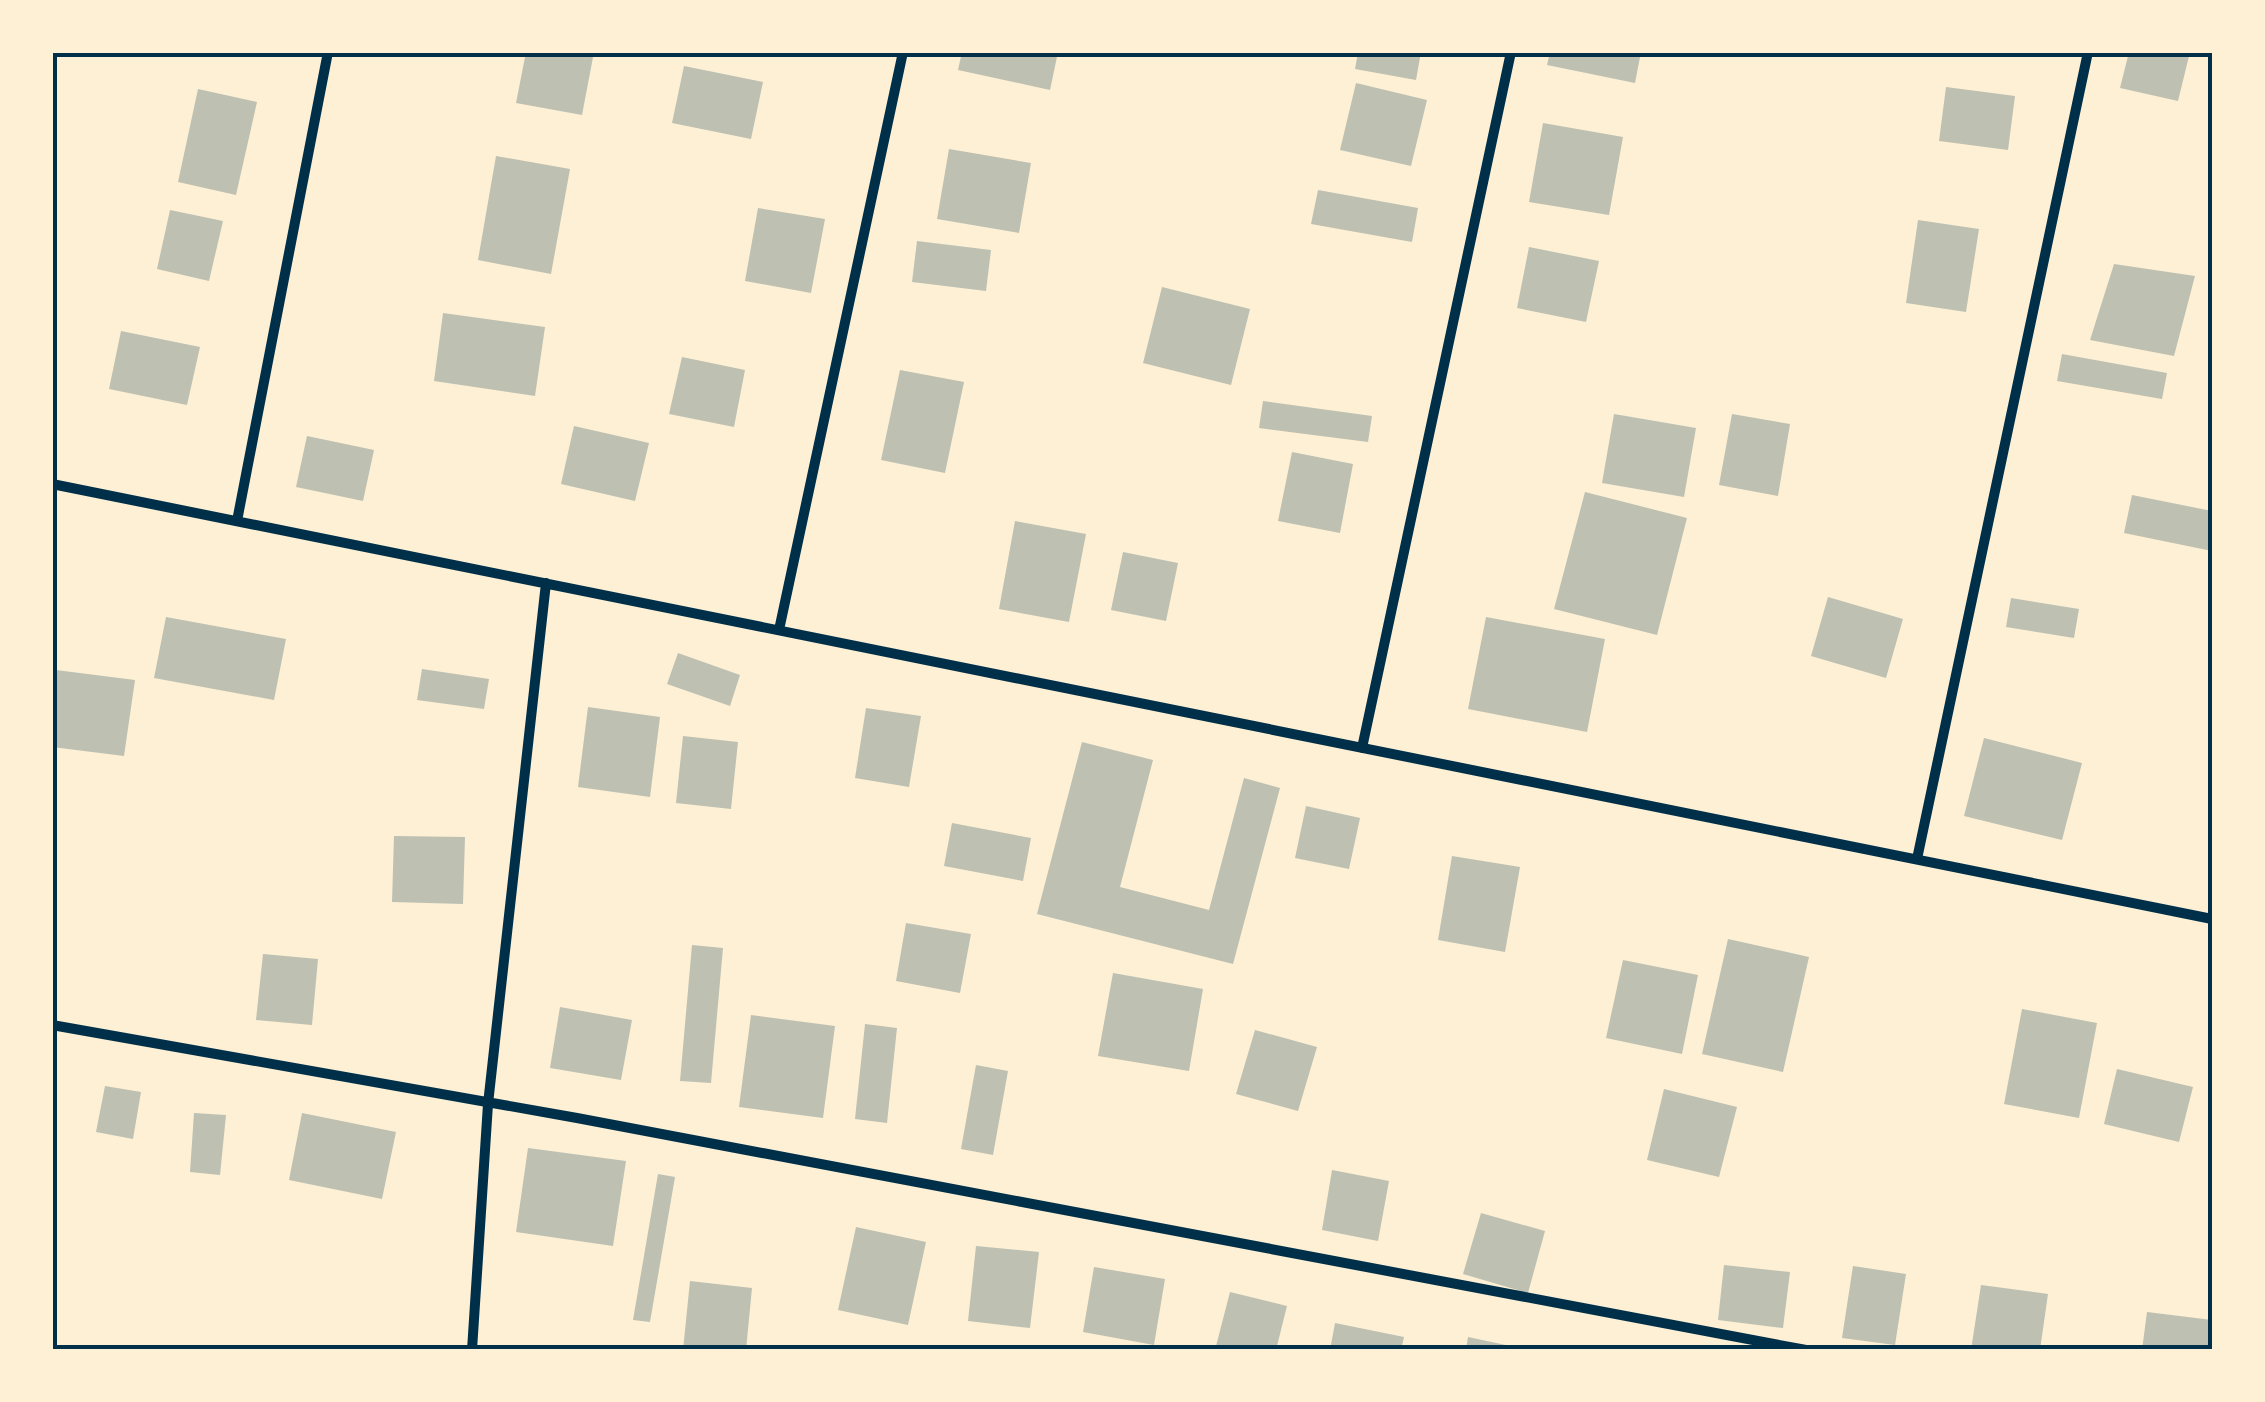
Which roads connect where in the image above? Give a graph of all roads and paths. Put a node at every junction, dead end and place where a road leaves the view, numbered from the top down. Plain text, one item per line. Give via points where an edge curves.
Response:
1 (328, 52) edge
2 (903, 52) edge
3 (1511, 52) edge
4 (2088, 52) edge
5 (52, 484) edge
6 (237, 521) junction
7 (546, 583) junction
8 (779, 630) junction
9 (1362, 748) junction
10 (1917, 859) junction
11 (2212, 919) edge
12 (52, 1025) edge
13 (488, 1104) junction
14 (472, 1350) edge
15 (1806, 1350) edge

1 - 6 street
2 - 8 street
3 - 9 street
4 - 10 street
5 - 6 street
6 - 7 street
7 - 8 street
7 - 13 street
8 - 9 street
9 - 10 street
10 - 11 street
12 - 13 street
13 - 14 street
13 - 15 street

